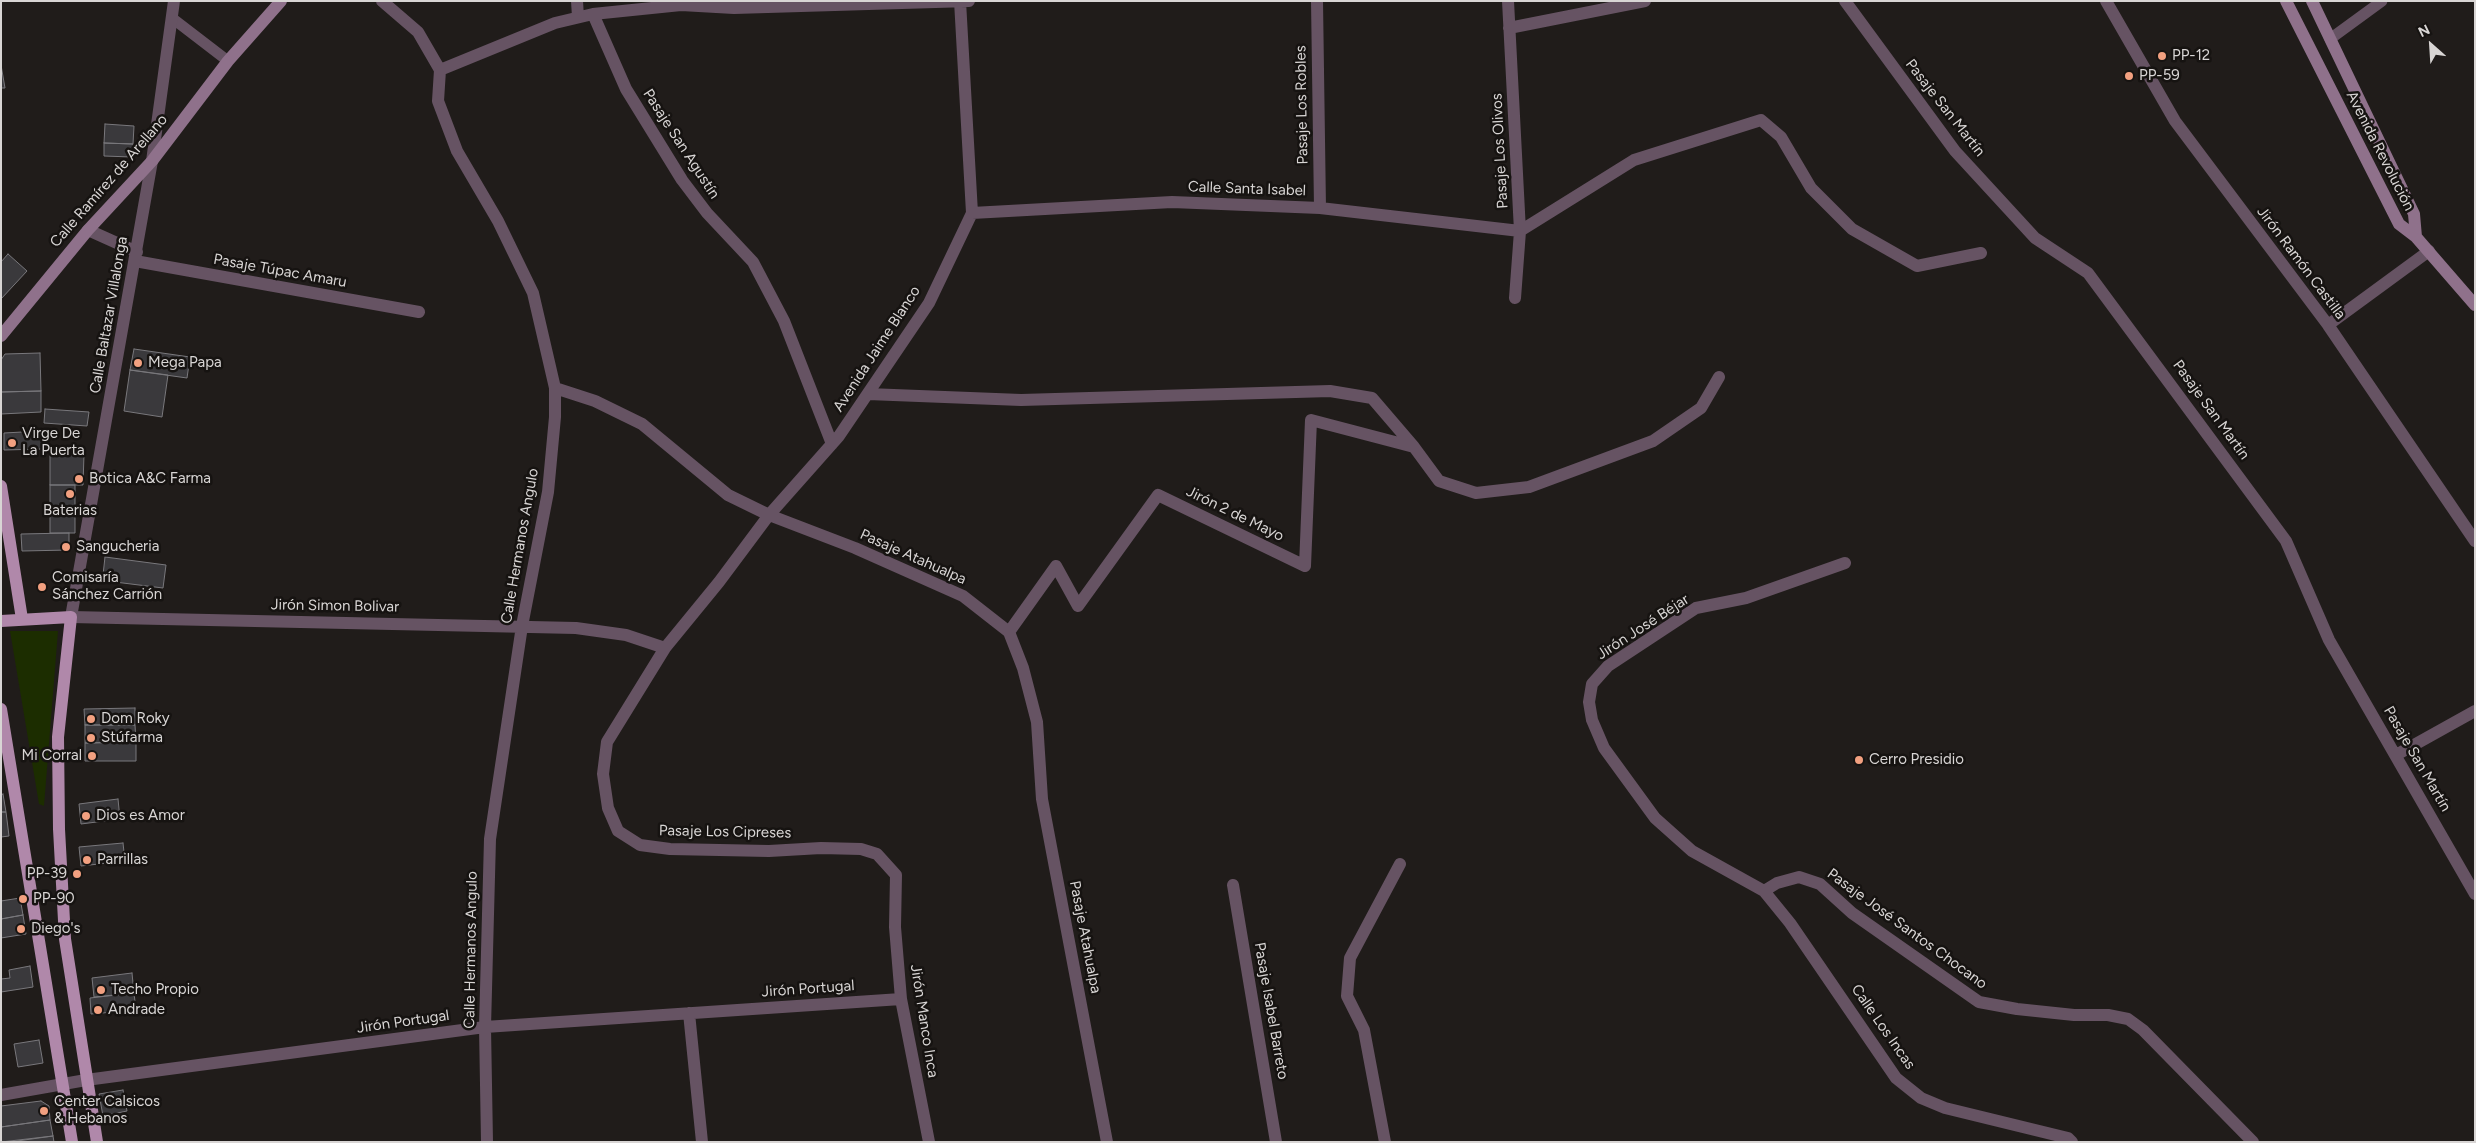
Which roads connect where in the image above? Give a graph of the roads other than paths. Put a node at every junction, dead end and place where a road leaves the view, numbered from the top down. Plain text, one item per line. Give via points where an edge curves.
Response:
1 (174, 1) edge
2 (281, 1) edge
3 (382, 1) edge
4 (577, 1) edge
5 (969, 1) edge
6 (1317, 1) edge
7 (1508, 1) edge
8 (1645, 1) edge
9 (1845, 1) edge
10 (2106, 1) edge
11 (2286, 1) edge
12 (2312, 1) edge
13 (2382, 1) edge
14 (960, 2) edge
15 (593, 14) junction
16 (578, 17) junction
17 (172, 18) junction
18 (1509, 28) junction
19 (2330, 39) junction
20 (228, 61) junction
21 (440, 70) junction
22 (152, 161) junction
23 (1320, 208) junction
24 (972, 213) junction
25 (88, 230) junction
26 (1520, 230) junction
27 (2416, 237) junction
28 (2429, 251) junction
29 (1981, 253) dead end
30 (136, 257) junction
31 (1515, 298) dead end
32 (2475, 305) edge
33 (419, 312) dead end
34 (2328, 325) junction
35 (1, 336) edge
36 (1719, 377) dead end
37 (555, 388) junction
38 (868, 394) junction
39 (832, 444) junction
40 (1414, 447) junction
41 (1, 486) edge
42 (770, 515) junction
43 (2475, 541) edge
44 (1844, 563) dead end
45 (71, 617) junction
46 (22, 619) junction
47 (1, 621) edge
48 (522, 626) junction
49 (1009, 632) junction
50 (664, 648) junction
51 (1, 710) edge
52 (2475, 711) edge
53 (2396, 755) junction
54 (1400, 864) dead end
55 (896, 875) joint
56 (1232, 885) dead end
57 (1764, 891) junction
58 (2475, 894) edge
59 (901, 999) junction
60 (689, 1013) junction
61 (485, 1027) junction
62 (86, 1080) junction
63 (63, 1084) junction
64 (1, 1095) edge
65 (72, 1142) edge
66 (97, 1142) edge
67 (487, 1142) edge
68 (702, 1142) edge
69 (929, 1142) edge
70 (1107, 1142) edge
71 (1276, 1142) edge
72 (1385, 1142) edge
73 (2072, 1142) edge
74 (2253, 1142) edge

1 - 17 street, Calle Baltazar Villalonga
2 - 20 main road, Calle Ramírez de Arellano
3 - 21 street via 418,32
4 - 16 street
5 - 14 street
6 - 23 street, Pasaje Los Robles
7 - 18 street, Pasaje Los Olivos
8 - 18 street
9 - 53 street, Pasaje San Martín via 1955,151 2034,238 2088,273 2203,426 2286,541 2329,640
10 - 34 street, Jirón Ramón Castilla via 2175,121
11 - 27 main road, Avenida Revolución via 2399,224
12 - 19 main road, Avenida Revolución
13 - 19 lane
14 - 15 street via 734,8 681,5
14 - 24 street, Avenida Jaime Blanco
15 - 16 street
15 - 39 street, Pasaje San Agustín via 626,88 682,180 707,213 753,262 784,320
16 - 21 street
17 - 20 lane
17 - 22 street, Calle Baltazar Villalonga
18 - 26 street, Pasaje Los Olivos
19 - 27 main road, Avenida Revolución via 2414,214
20 - 22 main road, Calle Ramírez de Arellano
21 - 37 street, Calle Hermanos Angulo via 438,101 458,151 534,294
22 - 25 main road, Calle Ramírez de Arellano
22 - 30 street, Calle Baltazar Villalonga
23 - 24 street, Calle Santa Isabel via 1172,202
23 - 26 street, Calle Santa Isabel
24 - 38 street, Avenida Jaime Blanco via 929,303
25 - 30 street, Pasaje Túpac Amaru
25 - 35 main road, Calle Ramírez de Arellano
26 - 29 street via 1634,160 1761,120 1781,137 1811,188 1852,229 1917,266
26 - 31 street, Pasaje Los Olivos
27 - 28 main road
28 - 32 main road
28 - 34 street
30 - 33 street, Pasaje Túpac Amaru
30 - 45 street, Calle Baltazar Villalonga
34 - 43 street, Jirón Ramón Castilla
36 - 40 street via 1701,408 1653,441 1529,486 1476,493 1439,481
37 - 42 street, Pasaje Atahualpa via 595,401 642,424 728,495
37 - 48 street, Calle Hermanos Angulo via 548,492
38 - 39 street, Avenida Jaime Blanco
38 - 40 street via 1021,400 1330,391 1372,398
39 - 42 street, Avenida Jaime Blanco
40 - 49 street, Jirón 2 de Mayo via 1311,420 1306,566 1158,495 1078,606 1056,566
41 - 46 main road
42 - 49 street, Pasaje Atahualpa via 963,596
42 - 50 street, Pasaje Los Cipreses
44 - 57 street, Jirón José Béjar via 1746,598 1696,608 1608,666 1592,684 1589,702 1592,720 1604,748 1655,818 1692,851
45 - 46 main road, Jirón Simon Bolivar
45 - 48 street, Jirón Simon Bolivar
45 - 62 main road via 58,737 58,829 65,939
46 - 47 main road, Jirón Simon Bolivar
48 - 50 street, Jirón Simon Bolivar via 576,628 626,635
48 - 61 street, Calle Hermanos Angulo via 490,839
49 - 70 street, Pasaje Atahualpa via 1023,668 1037,722 1042,799
50 - 55 street, Pasaje Los Cipreses via 607,742 603,774 608,808 618,831 640,846 670,850 861,849 877,854
51 - 63 main road
52 - 53 street
53 - 58 street, Pasaje San Martín
54 - 72 street via 1350,958 1347,996 1364,1030
55 - 59 street, Jirón Manco Inca via 895,927
56 - 71 street, Pasaje Isabel Barreto
57 - 73 street, Calle Los Incas via 1790,923 1896,1078 1921,1098 1945,1108 2068,1138
57 - 74 street, Pasaje José Santos Chocano via 1777,883 1799,877 1820,884 1852,913 1979,1002 2016,1009 2128,1019 2143,1030
59 - 60 street, Jirón Portugal
59 - 69 street, Jirón Manco Inca
60 - 61 street, Jirón Portugal
60 - 68 street
61 - 62 street, Jirón Portugal
61 - 67 street, Calle Hermanos Angulo
62 - 63 street, Jirón Portugal
62 - 66 main road
63 - 64 street, Jirón Portugal
63 - 65 main road

